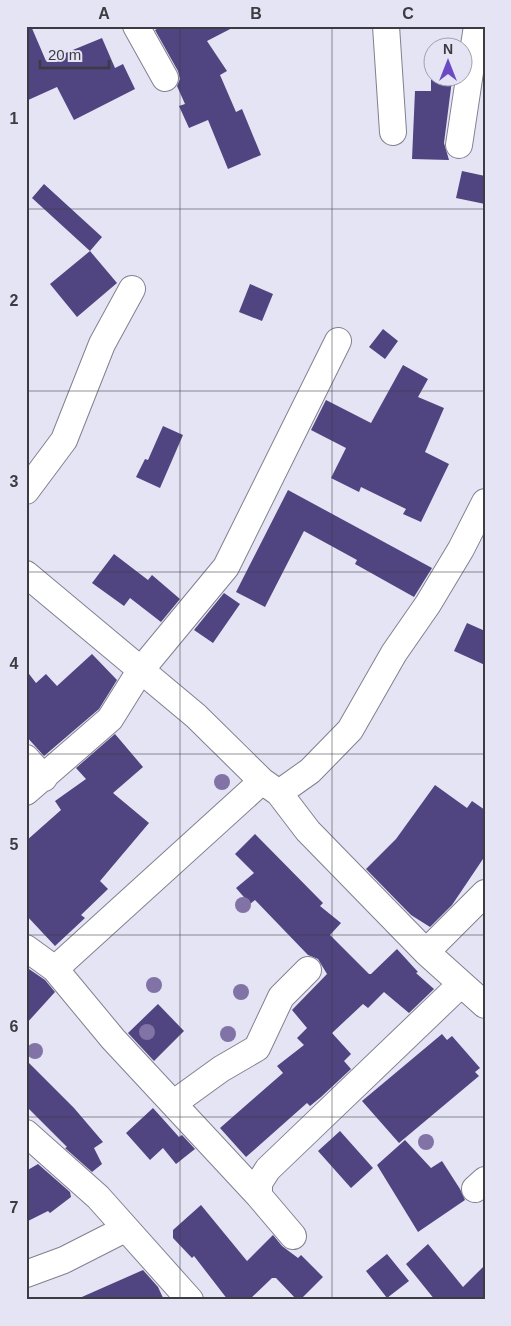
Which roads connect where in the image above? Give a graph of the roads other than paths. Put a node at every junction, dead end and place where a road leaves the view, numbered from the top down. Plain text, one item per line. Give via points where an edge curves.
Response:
1 (136, 26) edge
2 (386, 26) edge
3 (478, 26) edge
4 (165, 78) dead end
5 (393, 132) dead end
6 (459, 145) dead end
7 (132, 289) dead end
8 (338, 341) dead end
9 (26, 491) edge
10 (485, 502) edge
11 (26, 574) edge
12 (140, 670) junction
13 (26, 758) edge
14 (35, 785) edge
15 (270, 787) junction
16 (485, 893) edge
17 (26, 948) edge
18 (426, 952) junction
19 (55, 969) junction
20 (308, 970) dead end
21 (460, 985) junction
22 (485, 1005) edge
23 (174, 1103) junction
24 (26, 1133) edge
25 (259, 1196) junction
26 (125, 1229) junction
27 (294, 1236) dead end
28 (26, 1274) edge
29 (190, 1300) edge

1 - 4 street
2 - 5 street
3 - 6 street
7 - 9 street via 102,344 64,440
8 - 12 street via 226,567
10 - 15 street via 457,557 394,653 350,730 310,771
11 - 12 street
12 - 14 street via 110,719
12 - 15 street via 196,716
13 - 14 street
15 - 18 street via 308,831
15 - 19 street
16 - 18 street
17 - 19 street
18 - 21 street
19 - 23 street via 113,1039
20 - 23 street via 281,997 258,1048
21 - 22 street
21 - 25 street via 268,1169 259,1183
23 - 25 street
24 - 26 street via 98,1197
25 - 27 street
26 - 28 street via 64,1260
26 - 29 street

